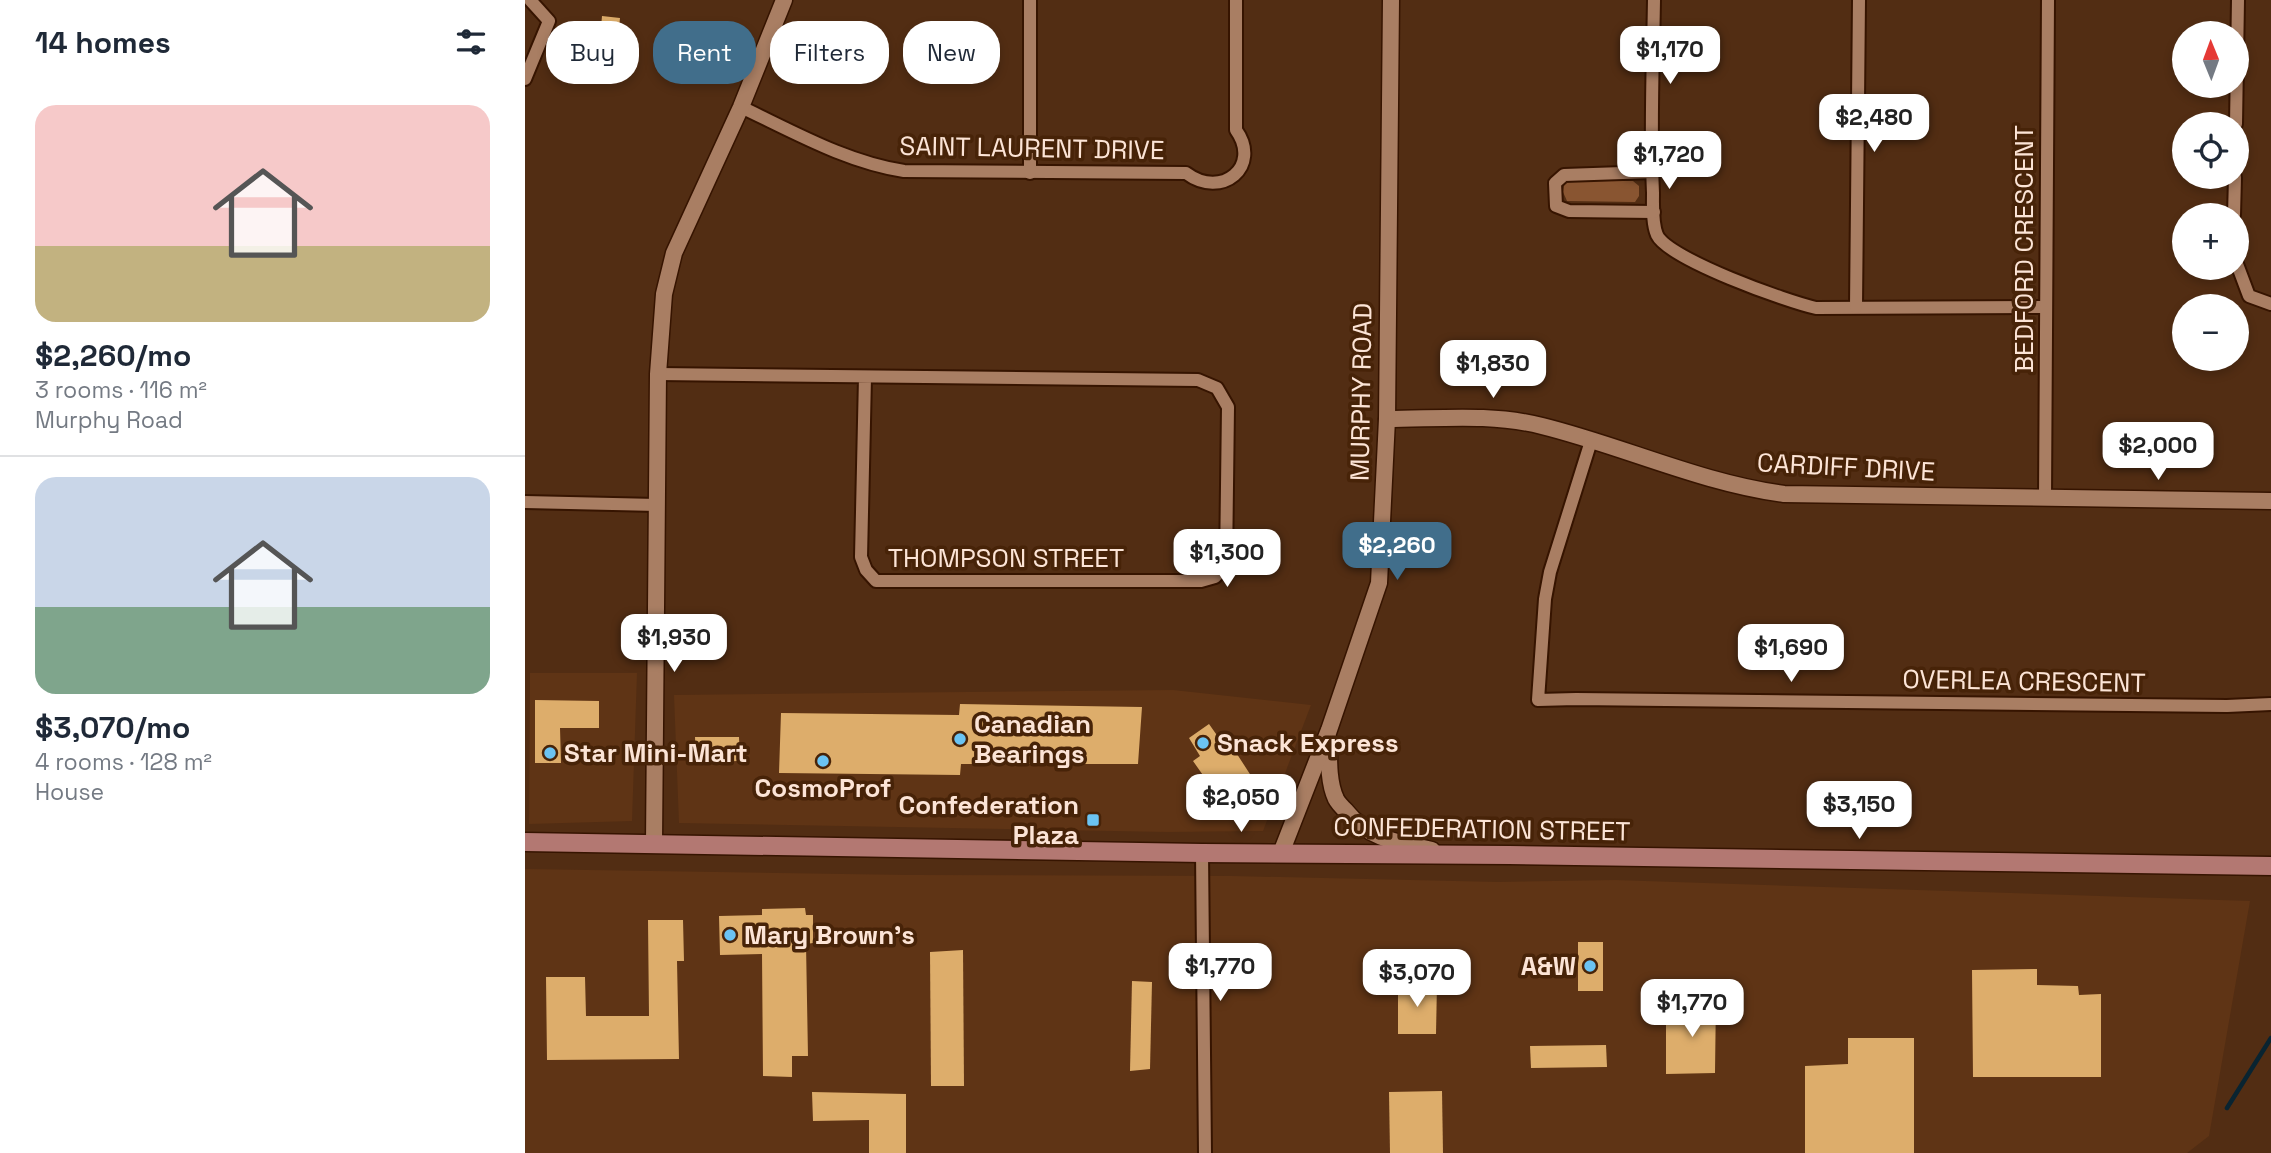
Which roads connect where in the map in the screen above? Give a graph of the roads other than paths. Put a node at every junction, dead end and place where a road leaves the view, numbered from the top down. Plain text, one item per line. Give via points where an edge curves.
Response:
1 (530, 0) edge
2 (784, 0) edge
3 (1030, 0) edge
4 (1236, 0) edge
5 (1391, 0) edge
6 (1654, 0) edge
7 (1859, 0) edge
8 (2048, 0) edge
9 (2238, 0) edge
10 (525, 79) edge
11 (741, 107) junction
12 (2236, 112) edge
13 (1652, 172) junction
14 (1030, 173) junction
15 (1654, 212) junction
16 (2243, 280) edge
17 (2271, 304) edge
18 (1856, 307) junction
19 (2046, 307) junction
20 (658, 374) junction
21 (865, 377) junction
22 (1387, 419) junction
23 (1591, 441) junction
24 (2045, 499) junction
25 (2271, 500) edge
26 (525, 502) edge
27 (657, 505) junction
28 (2271, 704) edge
29 (1329, 730) junction
30 (525, 842) edge
31 (654, 843) junction
32 (1202, 853) junction
33 (1281, 853) junction
34 (1447, 854) junction
35 (2271, 866) edge
36 (1205, 1153) edge

1 - 10 street via 548,21
2 - 11 street
3 - 14 street
4 - 14 street, SAINT LAURENT DRIVE via 1235,131 1245,152 1234,175 1210,185 1186,173
5 - 22 street, MURPHY ROAD
6 - 13 street
7 - 18 street
8 - 19 street, BEDFORD CRESCENT
9 - 12 street
11 - 14 street, SAINT LAURENT DRIVE via 875,167
11 - 20 street via 674,253 664,294
13 - 15 street
13 - 15 street via 1564,175 1555,183 1554,199 1556,206 1569,211
15 - 18 street via 1658,237 1684,257 1796,304
16 - 17 street via 2249,296
18 - 19 street
19 - 24 street, BEDFORD CRESCENT
20 - 21 street, THOMPSON STREET
20 - 27 street
21 - 21 street, THOMPSON STREET via 861,557 876,581 1201,582 1215,577 1226,565 1228,407 1217,388 1198,380
22 - 23 street, CARDIFF DRIVE via 1500,419
22 - 29 street, MURPHY ROAD via 1379,583
23 - 24 street, CARDIFF DRIVE via 1775,493
23 - 28 street, OVERLEA CRESCENT via 1550,572 1538,700
24 - 25 street, CARDIFF DRIVE
26 - 27 street
27 - 31 street
29 - 33 street, MURPHY ROAD
29 - 34 street via 1336,799 1356,823 1385,839
30 - 31 main road, CONFEDERATION STREET
31 - 32 main road, CONFEDERATION STREET
32 - 33 main road, CONFEDERATION STREET
32 - 36 street
33 - 34 main road, CONFEDERATION STREET
34 - 35 main road, CONFEDERATION STREET

